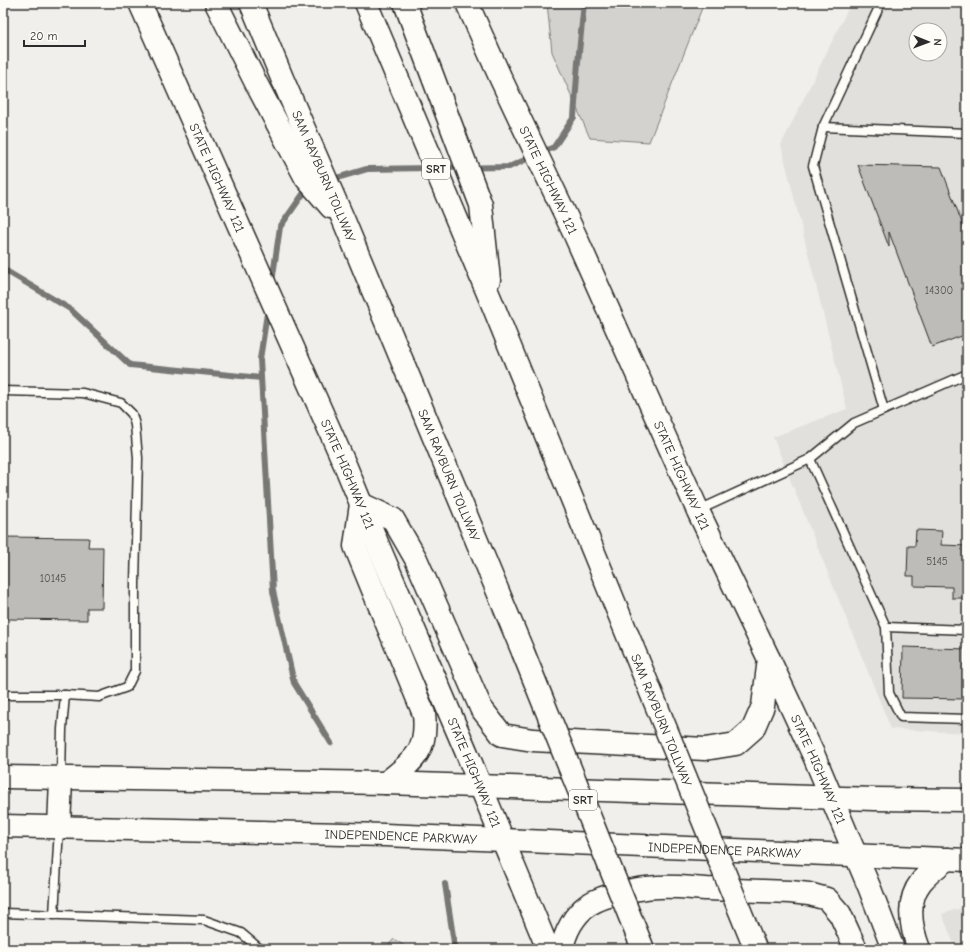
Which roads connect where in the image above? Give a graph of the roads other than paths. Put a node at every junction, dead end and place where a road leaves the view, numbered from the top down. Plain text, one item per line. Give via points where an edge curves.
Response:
1 (140, 3) edge
2 (216, 3) edge
3 (251, 3) edge
4 (366, 3) edge
5 (467, 3) edge
6 (881, 3) edge
7 (409, 12) edge
8 (823, 127) junction
9 (967, 133) edge
10 (344, 221) junction
11 (492, 303) junction
12 (967, 374) edge
13 (3, 391) edge
14 (884, 410) junction
15 (810, 459) junction
16 (361, 504) junction
17 (698, 511) junction
18 (886, 627) junction
19 (967, 630) edge
20 (769, 659) junction
21 (3, 694) edge
22 (65, 695) junction
23 (967, 719) edge
24 (3, 777) edge
25 (61, 779) junction
26 (386, 783) junction
27 (480, 786) junction
28 (832, 798) junction
29 (967, 800) edge
30 (3, 826) edge
31 (59, 828) junction
32 (503, 840) junction
33 (856, 856) junction
34 (957, 860) edge
35 (3, 913) edge
36 (54, 915) junction
37 (260, 949) edge
38 (548, 949) edge
39 (562, 949) edge
40 (644, 949) edge
41 (755, 949) edge
42 (856, 949) edge
43 (893, 949) edge
44 (919, 949) edge

1 - 16 main road, STATE HIGHWAY 121
2 - 10 main road via 306,178
3 - 10 main road, SAM RAYBURN TOLLWAY / SRT
4 - 11 main road, SAM RAYBURN TOLLWAY / SRT
5 - 17 main road, STATE HIGHWAY 121
6 - 8 lane
7 - 11 main road via 481,205
8 - 9 lane
8 - 14 lane via 813,166
10 - 40 main road, SAM RAYBURN TOLLWAY / SRT, bridge
11 - 41 main road, SAM RAYBURN TOLLWAY / SRT, bridge
12 - 14 lane
13 - 22 lane via 83,394 121,403 132,414 135,425 138,458 136,671 128,687 99,697
14 - 15 lane via 854,423
15 - 17 lane
15 - 18 lane
16 - 20 main road via 393,519 416,559 481,708 502,735 533,740 706,749 736,744 753,729 764,706
16 - 26 main road via 355,546 424,714 426,727 419,752
16 - 27 main road, STATE HIGHWAY 121
17 - 20 main road, STATE HIGHWAY 121
18 - 19 lane
18 - 23 lane via 889,693 901,717
20 - 28 main road, STATE HIGHWAY 121
21 - 22 lane
22 - 25 lane
24 - 25 main road
25 - 26 main road
25 - 31 main road
26 - 27 main road
27 - 28 main road
27 - 32 main road, STATE HIGHWAY 121
28 - 29 main road
28 - 33 main road, STATE HIGHWAY 121
30 - 31 main road, INDEPENDENCE PARKWAY
31 - 32 main road, INDEPENDENCE PARKWAY via 385,834
31 - 36 lane
32 - 33 main road, INDEPENDENCE PARKWAY
32 - 38 main road, STATE HIGHWAY 121
33 - 34 main road, INDEPENDENCE PARKWAY
33 - 43 main road, STATE HIGHWAY 121
34 - 44 main road via 927,876 913,896 912,919
35 - 36 lane
36 - 37 lane via 204,920 241,933
39 - 42 main road via 569,928 588,905 631,890 659,887 790,892 828,899 840,914

